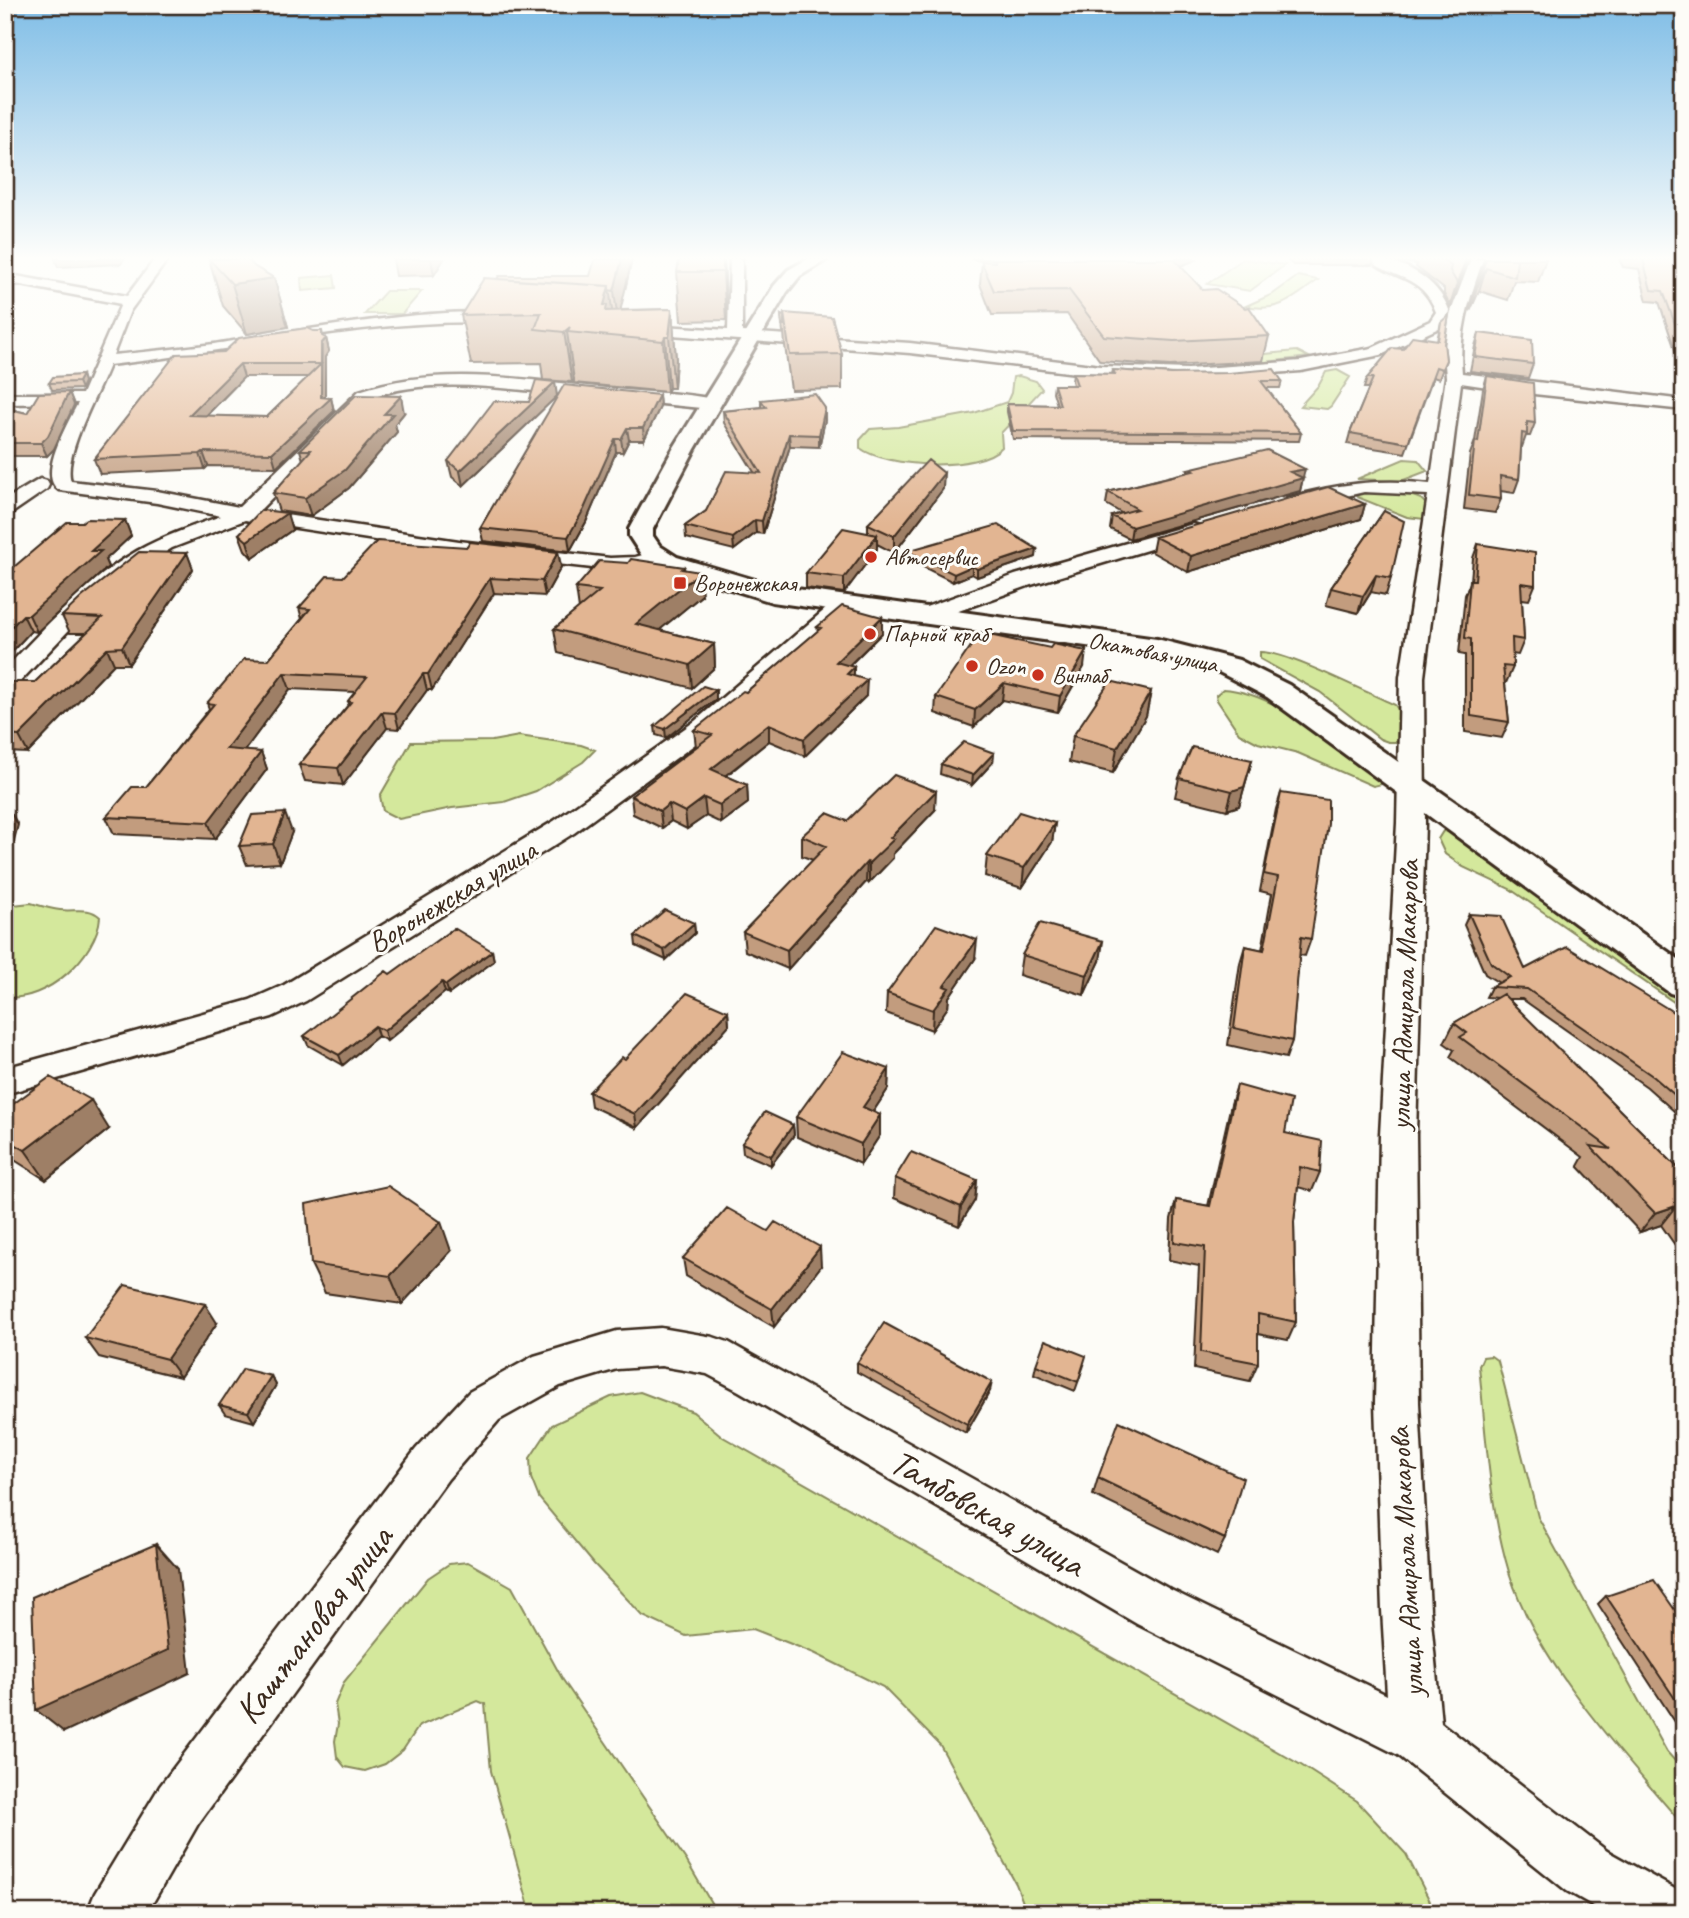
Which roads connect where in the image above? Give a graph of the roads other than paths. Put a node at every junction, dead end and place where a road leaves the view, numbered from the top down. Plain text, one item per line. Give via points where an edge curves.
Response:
1 (109, 349) edge
2 (210, 349) edge
3 (737, 349) edge
4 (914, 349) edge
5 (1384, 349) edge
6 (1452, 349) edge
7 (104, 361) junction
8 (1454, 377) junction
9 (88, 397) junction
10 (5, 399) edge
11 (711, 404) junction
12 (1684, 405) edge
13 (40, 485) dead end
14 (1436, 490) junction
15 (1277, 507) edge
16 (5, 509) edge
17 (241, 515) junction
18 (1214, 525) edge
19 (658, 557) junction
20 (844, 606) junction
21 (920, 617) junction
22 (5, 683) edge
23 (1410, 785) junction
24 (1684, 983) edge
25 (5, 1081) edge
26 (549, 1370) joint
27 (1416, 1737) junction
28 (115, 1913) edge
29 (1662, 1913) edge

1 - 7 street
2 - 7 street
3 - 11 main road
4 - 5 street via 1101,371 1188,374 1301,366
6 - 8 street, улица Адмирала Макарова
7 - 9 street
8 - 12 street
8 - 14 street, улица Адмирала Макарова
9 - 10 street
9 - 17 street via 63,455 61,483
11 - 17 street via 527,385 446,381 393,387 365,394
11 - 19 main road via 641,528 644,542
13 - 16 street
14 - 15 street via 1359,484
14 - 23 street, улица Адмирала Макарова via 1412,677
17 - 19 street via 596,563 636,563
17 - 22 street via 164,545 127,568
18 - 21 street via 1026,579
19 - 20 main road, Окатовая улица via 737,586
20 - 21 main road, Окатовая улица
20 - 25 street, Воронежская улица via 704,726 564,827 295,993 260,1009
21 - 23 main road, Окатовая улица via 1127,643 1229,666 1278,691
23 - 24 main road, Окатовая улица
23 - 27 street, улица Адмирала Макарова via 1398,1135 1397,1402
26 - 27 street, Тамбовская улица via 617,1350 661,1348 713,1356 1154,1607
26 - 28 street, Каштановая улица via 484,1406 432,1464 179,1805
27 - 29 street, Тамбовская улица via 1587,1871

